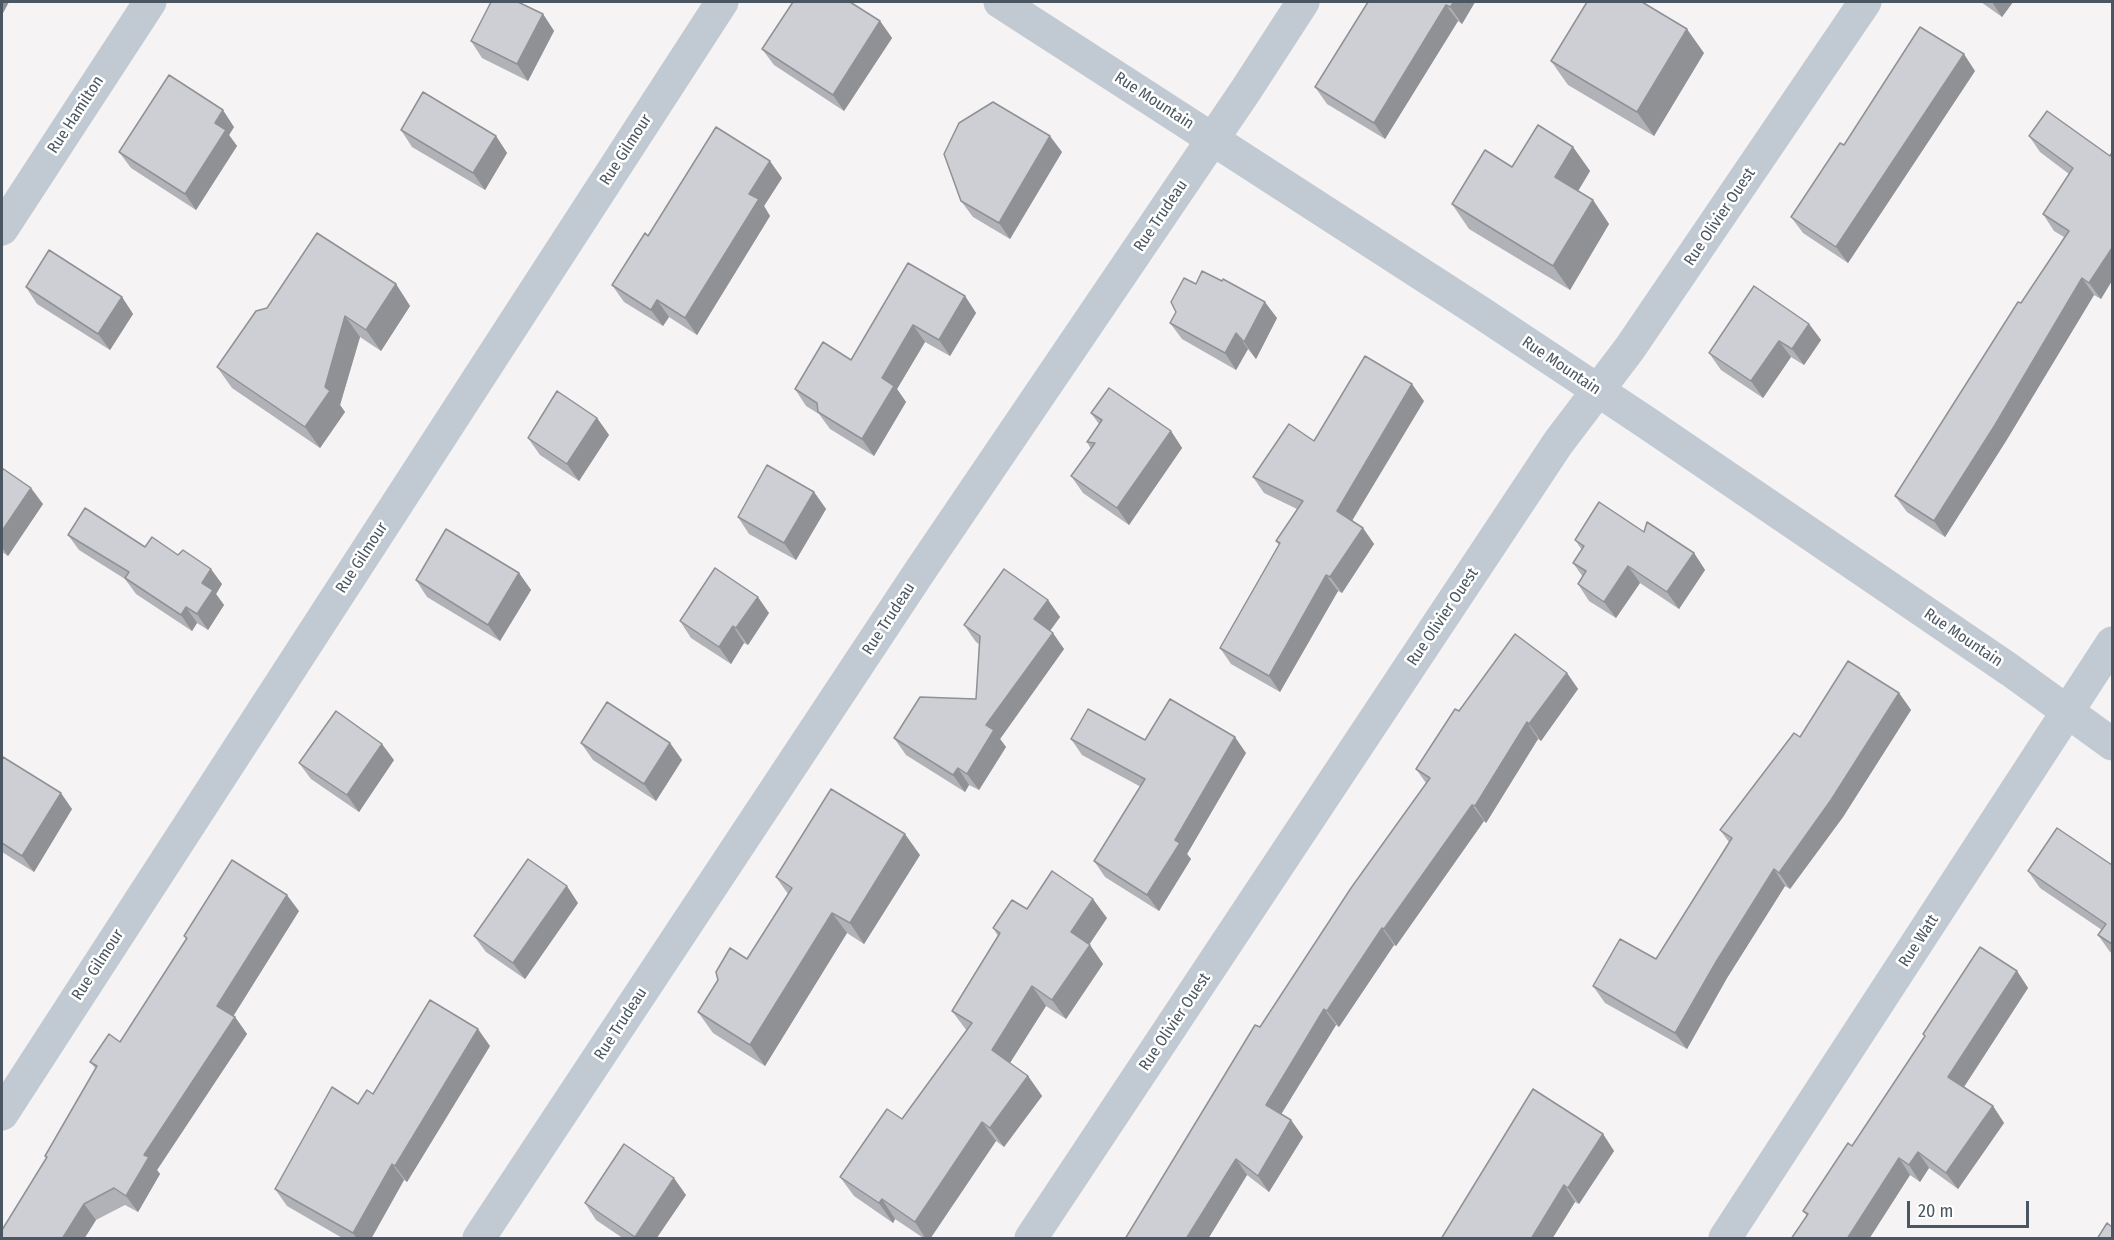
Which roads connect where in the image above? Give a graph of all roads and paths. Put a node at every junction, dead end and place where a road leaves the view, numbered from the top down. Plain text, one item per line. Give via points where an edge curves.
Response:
1 (150, 2) edge
2 (722, 2) edge
3 (1000, 2) edge
4 (1303, 2) edge
5 (1865, 2) edge
6 (1213, 139) junction
7 (2, 230) edge
8 (1598, 391) junction
9 (2112, 643) edge
10 (2067, 712) junction
11 (2112, 744) edge
12 (2, 1114) edge
13 (479, 1239) edge
14 (1031, 1239) edge
15 (1725, 1239) edge

1 - 7 street, Rue Hamilton
2 - 12 street, Rue Gilmour
3 - 6 street, Rue Mountain
4 - 6 street, Rue Trudeau
5 - 8 street, Rue Olivier Ouest
6 - 8 street, Rue Mountain
6 - 13 street, Rue Trudeau via 927,561
8 - 10 street, Rue Mountain
8 - 14 street, Rue Olivier Ouest via 1558,443
9 - 10 street, Rue Watt
10 - 11 street, Rue Mountain
10 - 15 street, Rue Watt

